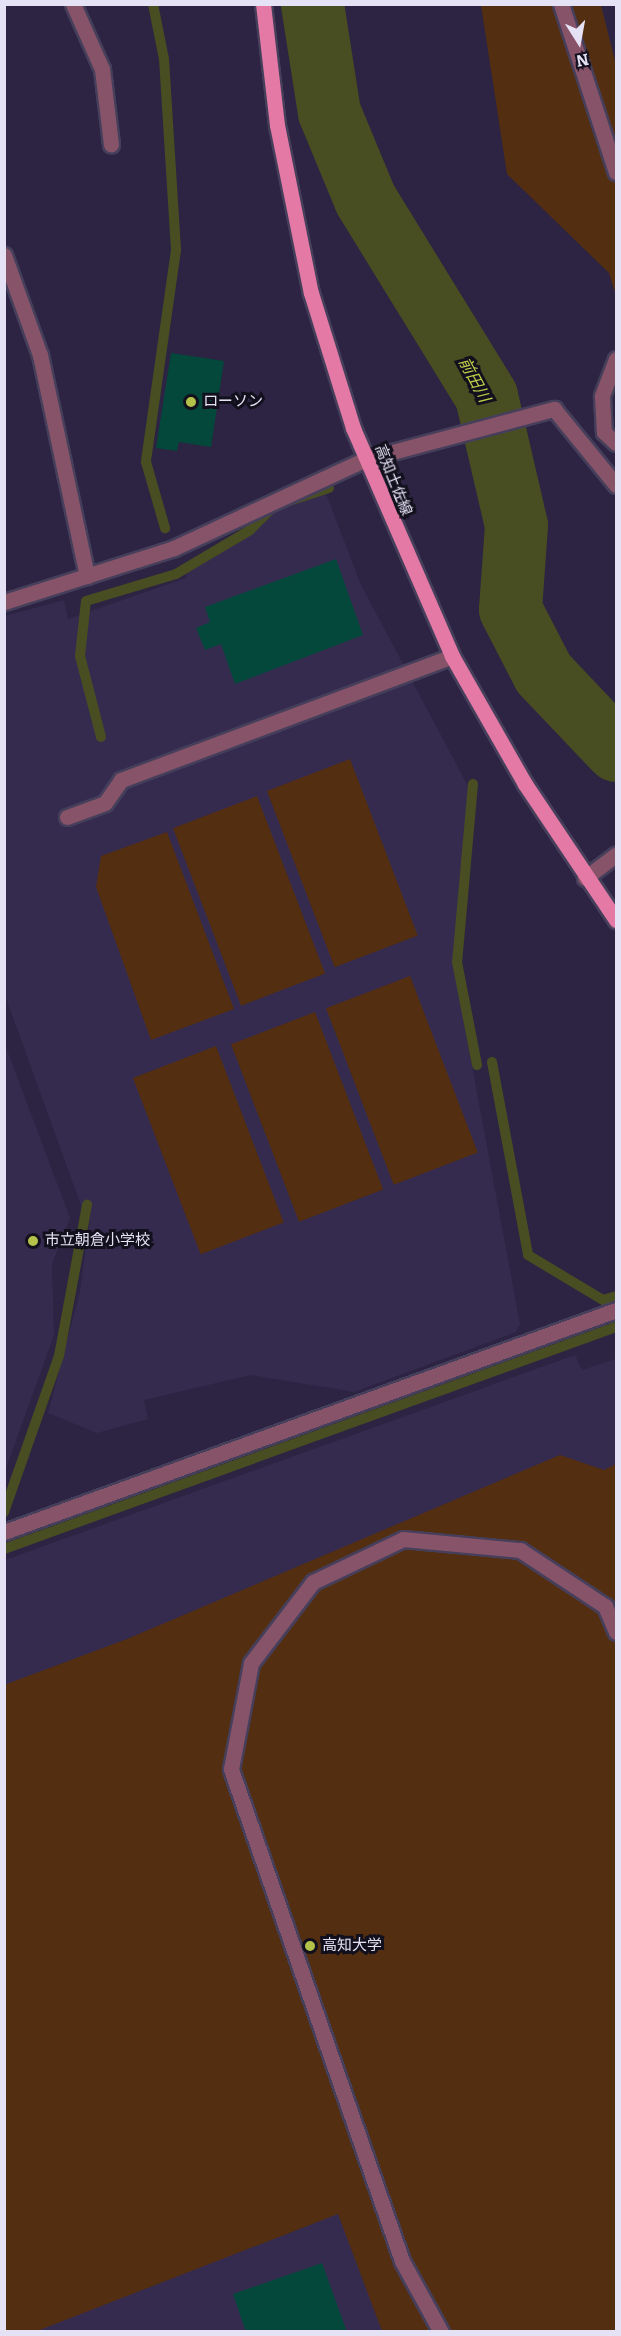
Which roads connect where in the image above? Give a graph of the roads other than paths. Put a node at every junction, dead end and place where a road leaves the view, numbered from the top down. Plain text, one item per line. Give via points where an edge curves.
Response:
1 (73, 4) edge
2 (263, 4) edge
3 (561, 4) edge
4 (111, 144) dead end
5 (616, 172) edge
6 (4, 255) edge
7 (616, 359) edge
8 (616, 443) edge
9 (366, 459) junction
10 (616, 485) edge
11 (87, 576) junction
12 (4, 602) edge
13 (452, 656) junction
14 (67, 817) dead end
15 (616, 855) edge
16 (585, 878) junction
17 (616, 920) edge
18 (616, 1310) edge
19 (4, 1532) edge
20 (616, 1632) edge
21 (441, 2331) edge

1 - 4 street via 102,69
2 - 9 main road, 高知土佐線 via 277,126 311,293
3 - 5 street
6 - 11 street via 40,355
7 - 8 street via 602,396 604,432
9 - 10 street via 554,409
9 - 11 street via 174,548
9 - 13 main road, 高知土佐線
11 - 12 street
13 - 14 street via 121,780 105,803
13 - 16 main road, 高知土佐線
15 - 16 street
16 - 17 main road, 高知土佐線
18 - 19 street
20 - 21 street via 605,1606 520,1551 403,1539 313,1582 251,1663 231,1769 402,2261

